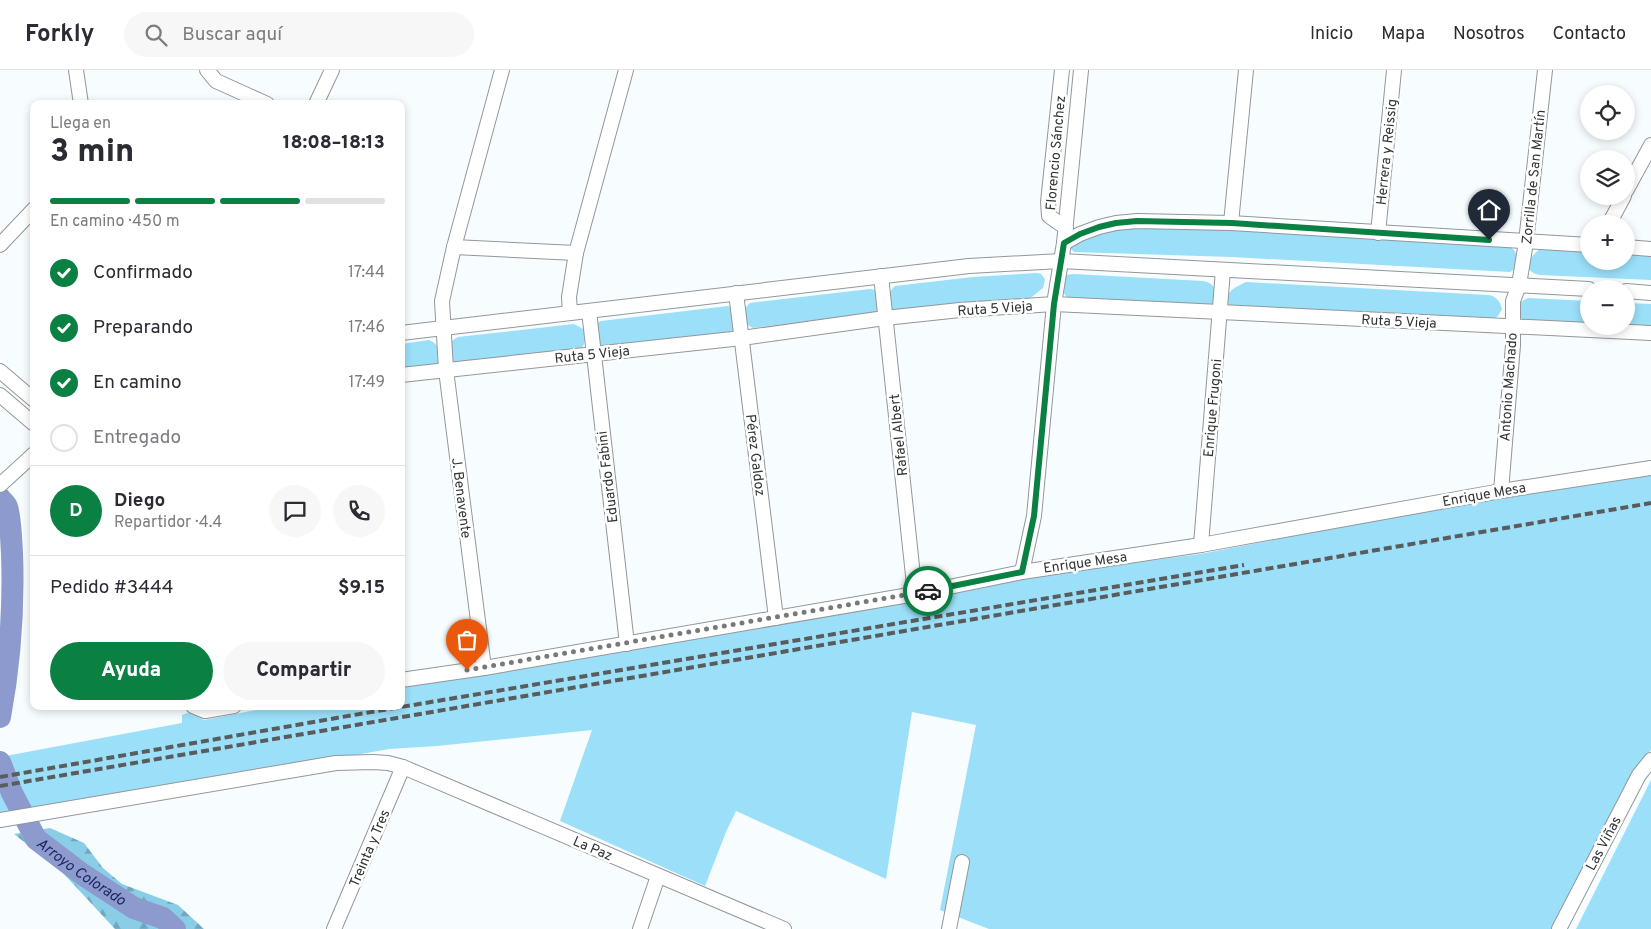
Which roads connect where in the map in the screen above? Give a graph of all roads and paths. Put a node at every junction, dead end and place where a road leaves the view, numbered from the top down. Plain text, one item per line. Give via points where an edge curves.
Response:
1 (76, 70) edge
2 (207, 70) edge
3 (332, 70) edge
4 (502, 70) edge
5 (626, 70) edge
6 (1062, 70) edge
7 (1081, 70) edge
8 (1246, 70) edge
9 (1394, 70) edge
10 (1545, 70) edge
11 (80, 100) edge
12 (258, 100) edge
13 (318, 100) edge
14 (1651, 145) edge
15 (1635, 174) edge
16 (30, 212) edge
17 (1232, 223) junction
18 (1066, 228) junction
19 (1378, 233) junction
20 (1526, 242) junction
21 (1064, 243) junction
22 (0, 245) edge
23 (1580, 245) edge
24 (454, 247) junction
25 (1635, 248) edge
26 (1651, 249) edge
27 (576, 254) junction
28 (1061, 261) junction
29 (1223, 270) junction
30 (881, 276) junction
31 (1518, 285) junction
32 (1580, 288) edge
33 (1635, 292) edge
34 (736, 293) junction
35 (1651, 293) edge
36 (1054, 304) junction
37 (589, 310) junction
38 (1220, 311) junction
39 (570, 313) junction
40 (885, 318) junction
41 (443, 328) junction
42 (1513, 328) junction
43 (405, 333) edge
44 (1651, 334) edge
45 (742, 338) junction
46 (593, 354) junction
47 (446, 370) junction
48 (0, 371) edge
49 (405, 375) edge
50 (0, 395) edge
51 (30, 397) edge
52 (30, 421) edge
53 (30, 458) edge
54 (1651, 468) edge
55 (0, 485) edge
56 (1501, 491) junction
57 (1201, 545) junction
58 (1022, 572) junction
59 (915, 594) junction
60 (776, 618) junction
61 (627, 644) junction
62 (484, 668) junction
63 (405, 679) edge
64 (1651, 760) edge
65 (403, 767) junction
66 (3, 819) edge
67 (962, 862) dead end
68 (658, 876) junction
69 (334, 929) edge
70 (640, 929) edge
71 (784, 929) edge
72 (948, 929) edge
73 (1559, 929) edge

1 - 11 street
2 - 12 street via 216,81
3 - 13 street
4 - 24 street, J. Benavente
5 - 27 street
6 - 18 street, Florencio Sánchez via 1048,202 1049,216
7 - 18 street, Florencio Sánchez
8 - 17 street
9 - 19 street, Herrera y Reissig
10 - 20 street, Zorrilla de San Martín
14 - 15 street
16 - 22 street
17 - 19 street
17 - 21 street via 1116,223 1080,234
18 - 21 street, Florencio Sánchez
19 - 20 street
20 - 23 street
20 - 31 street, Zorrilla de San Martín
21 - 28 street, Florencio Sánchez
24 - 27 street
24 - 41 street, J. Benavente via 442,301
25 - 26 street
27 - 39 street via 569,298
28 - 29 street
28 - 30 street via 998,263
28 - 36 street, Florencio Sánchez
29 - 31 street
29 - 38 street, Enrique Frugoni
30 - 34 street
30 - 40 street, Rafael Albert
31 - 32 street
31 - 42 street, Antonio Machado via 1513,301
33 - 35 street
34 - 37 street
34 - 45 street, Pérez Galdoz
36 - 38 street, Ruta 5 Vieja
36 - 40 street, Ruta 5 Vieja
36 - 58 street, Florencio Sánchez via 1034,516
37 - 39 street
37 - 46 street, Eduardo Fabini
38 - 42 street, Ruta 5 Vieja
38 - 57 street, Enrique Frugoni
39 - 41 street
40 - 45 street, Ruta 5 Vieja
40 - 59 street, Rafael Albert
41 - 43 street
41 - 47 street, J. Benavente
42 - 44 street, Ruta 5 Vieja
42 - 56 street, Antonio Machado
45 - 46 street, Ruta 5 Vieja
45 - 60 street, Pérez Galdoz
46 - 47 street, Ruta 5 Vieja
46 - 61 street, Eduardo Fabini
47 - 49 street, Ruta 5 Vieja
47 - 62 street, J. Benavente
48 - 51 street
50 - 52 street
53 - 55 street
54 - 56 street, Enrique Mesa
56 - 57 street, Enrique Mesa
57 - 58 street, Enrique Mesa
58 - 59 street, Enrique Mesa
59 - 60 street, Enrique Mesa
60 - 61 street, Enrique Mesa
61 - 62 street, Enrique Mesa
62 - 63 street, Enrique Mesa
64 - 73 street, Las Viñas via 1639,775
65 - 66 street, La Paz via 373,762 336,763
65 - 68 street, La Paz
65 - 69 street, Treinta y Tres
67 - 72 street
68 - 70 street
68 - 71 street, La Paz

